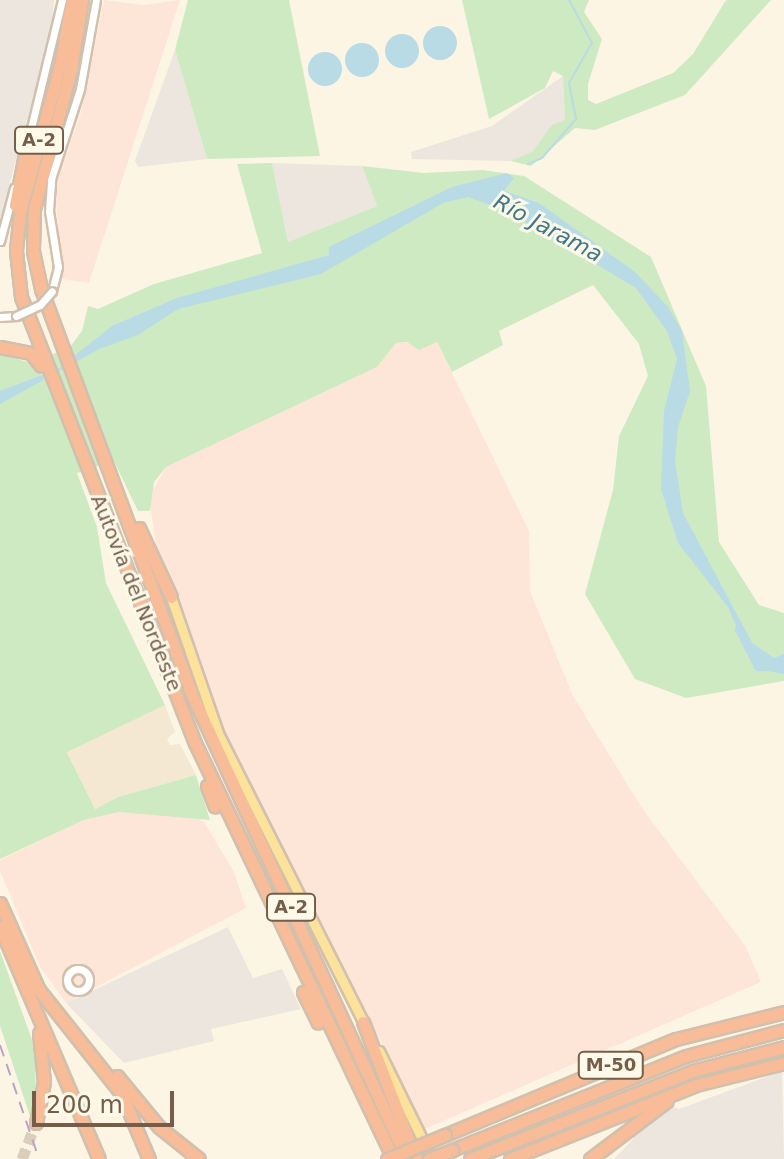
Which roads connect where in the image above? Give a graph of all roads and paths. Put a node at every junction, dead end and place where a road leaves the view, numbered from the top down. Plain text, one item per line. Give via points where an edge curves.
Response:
1 (59, 0) edge
2 (72, 0) edge
3 (82, 0) edge
4 (96, 0) edge
5 (25, 154) junction
6 (13, 192) junction
7 (0, 212) edge
8 (0, 234) edge
9 (0, 241) edge
10 (18, 280) junction
11 (6, 316) edge
12 (0, 347) edge
13 (38, 355) junction
14 (115, 482) junction
15 (171, 597) joint
16 (195, 743) junction
17 (215, 807) dead end
18 (0, 903) edge
19 (0, 927) edge
20 (20, 976) junction
21 (303, 992) dead end
22 (56, 1012) junction
23 (784, 1012) edge
24 (363, 1022) junction
25 (784, 1030) edge
26 (784, 1047) edge
27 (784, 1063) edge
28 (754, 1070) junction
29 (366, 1106) junction
30 (36, 1123) tunnel mouth
31 (99, 1159) edge
32 (149, 1159) edge
33 (199, 1159) edge
34 (387, 1159) edge
35 (393, 1159) edge
36 (407, 1159) edge
37 (416, 1159) edge
38 (430, 1159) edge
39 (470, 1159) edge
40 (510, 1159) edge
41 (590, 1159) edge

1 - 5 street via 56,33
2 - 10 highway, A-2 via 60,66 20,212
3 - 14 highway, Autovía del Nordeste / A-2 via 33,223 38,276
4 - 11 street, bridge via 80,89 51,179 58,267 52,291 36,308
5 - 6 street
5 - 10 highway via 12,235
6 - 7 street
6 - 8 street
8 - 9 street
10 - 13 highway, A-2
12 - 13 highway
13 - 16 highway, Autovía del Nordeste / A-2
14 - 15 highway
14 - 36 highway, Autovía del Nordeste / A-2 via 193,697
15 - 24 main road via 198,689
16 - 17 highway
16 - 29 highway, Autovía del Nordeste / A-2
18 - 22 highway via 21,955
19 - 20 highway
20 - 30 highway via 43,1055
20 - 31 highway
21 - 29 highway
22 - 32 highway via 121,1093
22 - 33 highway via 100,1053 159,1127
23 - 34 highway, M-50, bridge via 676,1039
24 - 37 highway
24 - 38 main road
25 - 38 highway, M-50, bridge via 686,1056
26 - 39 highway, M-50 via 692,1071
27 - 28 highway, M-50
28 - 40 highway, M-50 via 663,1096
28 - 41 highway via 664,1102
29 - 35 highway, Autovía del Nordeste / A-2

